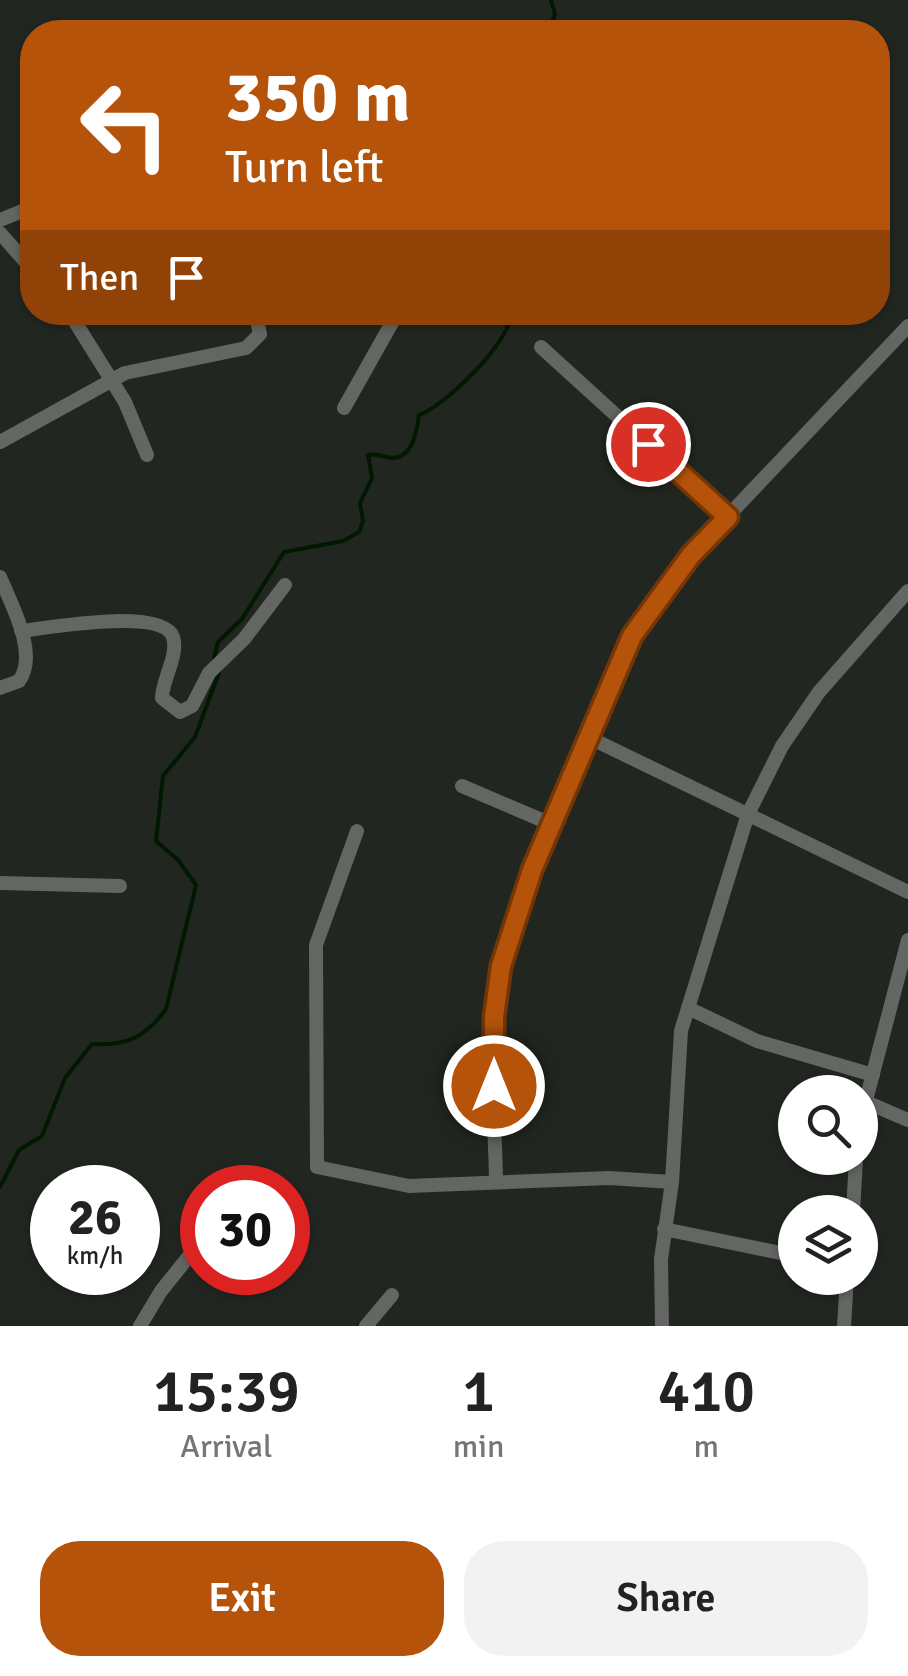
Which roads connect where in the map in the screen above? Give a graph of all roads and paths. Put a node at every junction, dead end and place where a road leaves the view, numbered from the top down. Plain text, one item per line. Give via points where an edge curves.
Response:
1 (0, 233) edge
2 (20, 256) edge
3 (77, 325) edge
4 (258, 325) edge
5 (391, 325) edge
6 (908, 326) edge
7 (541, 346) dead end
8 (112, 378) junction
9 (344, 408) dead end
10 (0, 442) edge
11 (147, 455) dead end
12 (728, 517) junction
13 (0, 576) edge
14 (285, 585) dead end
15 (908, 591) edge
16 (21, 631) junction
17 (0, 688) edge
18 (590, 738) junction
19 (462, 786) dead end
20 (748, 814) junction
21 (551, 824) junction
22 (356, 830) dead end
23 (0, 883) edge
24 (120, 886) dead end
25 (908, 892) edge
26 (908, 940) edge
27 (688, 1008) junction
28 (873, 1075) joint
29 (878, 1107) edge
30 (908, 1120) edge
31 (496, 1181) junction
32 (672, 1182) junction
33 (664, 1229) junction
34 (778, 1252) edge
35 (180, 1267) edge
36 (392, 1295) dead end
37 (846, 1295) edge
38 (140, 1326) edge
39 (366, 1326) edge
40 (662, 1326) edge
41 (844, 1326) edge

1 - 2 street
3 - 8 street
4 - 8 street via 260,334 246,348
5 - 9 street
6 - 12 street
7 - 12 street
8 - 10 street
8 - 11 street
12 - 18 street via 632,636
13 - 16 street
14 - 16 street via 209,672 192,706 180,712 162,698 174,646 160,624
15 - 20 street via 819,692
16 - 17 street via 24,674
18 - 20 street
18 - 21 street
19 - 21 street
20 - 25 street
20 - 27 street
21 - 31 street via 501,966 494,1017
22 - 31 street via 316,945 317,1166 409,1186
23 - 24 street
26 - 28 street
27 - 28 street via 758,1041
27 - 32 street via 677,1056
29 - 30 street
31 - 32 street
32 - 33 street
33 - 34 street
33 - 40 street
35 - 38 street
36 - 39 street
37 - 41 street

